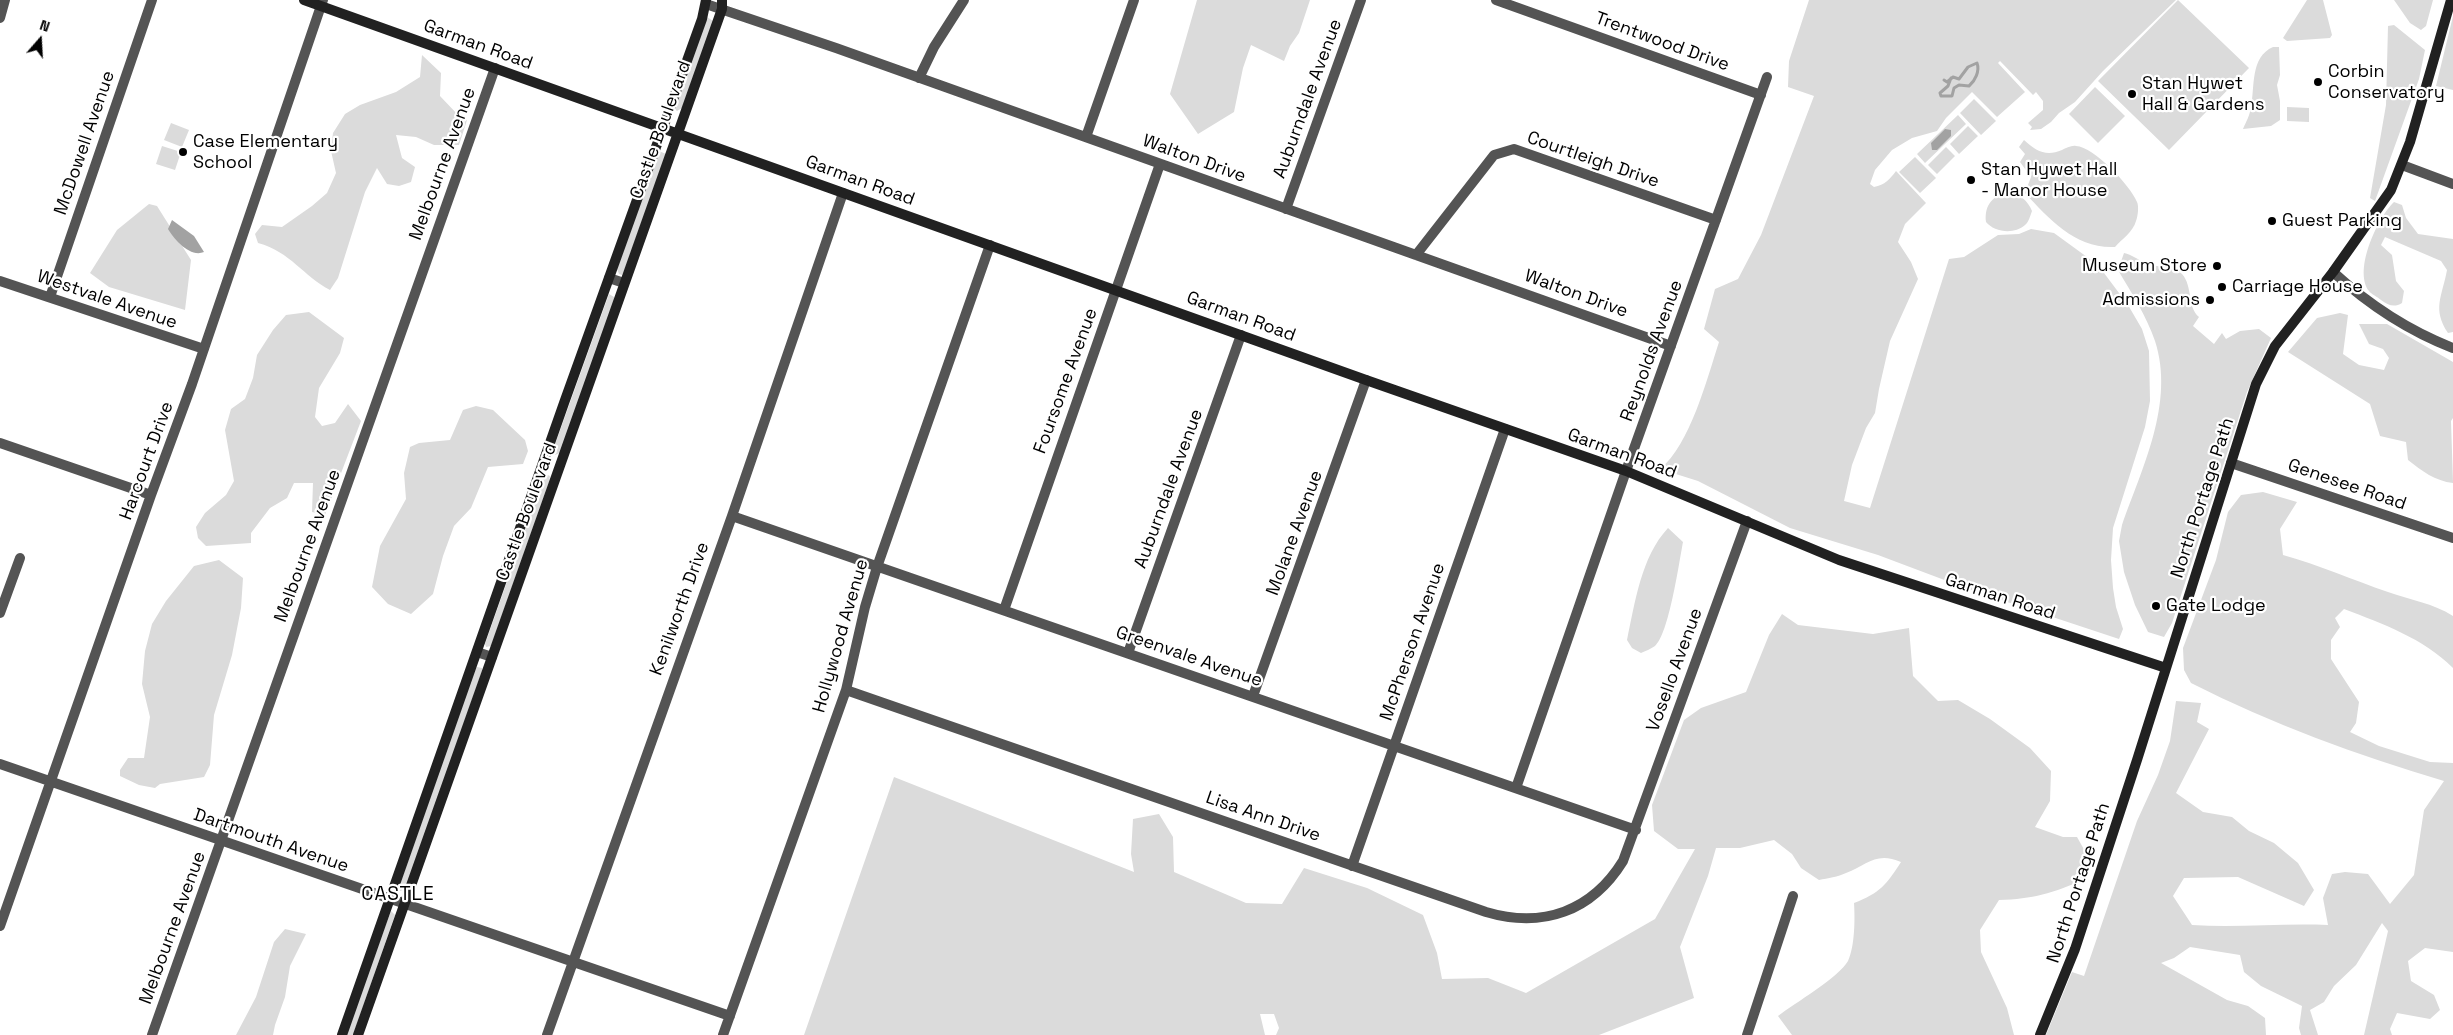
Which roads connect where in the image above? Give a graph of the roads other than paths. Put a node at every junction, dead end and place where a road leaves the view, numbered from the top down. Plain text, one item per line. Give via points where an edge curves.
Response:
1 (5, 0) edge
2 (152, 0) edge
3 (304, 0) edge
4 (964, 0) edge
5 (1134, 0) edge
6 (1361, 0) edge
7 (1496, 0) edge
8 (2450, 0) edge
9 (706, 2) edge
10 (322, 3) edge
11 (722, 5) edge
12 (0, 18) edge
13 (495, 68) junction
14 (1767, 77) dead end
15 (919, 78) junction
16 (1761, 95) junction
17 (662, 129) junction
18 (676, 134) junction
19 (1086, 137) junction
20 (1160, 164) junction
21 (2402, 165) junction
22 (2453, 184) edge
23 (843, 193) junction
24 (1286, 209) junction
25 (1716, 220) junction
26 (990, 245) junction
27 (1416, 255) junction
28 (2333, 272) junction
29 (609, 278) junction
30 (0, 281) edge
31 (624, 283) junction
32 (1116, 290) junction
33 (50, 297) junction
34 (1241, 335) junction
35 (1671, 346) junction
36 (2453, 348) edge
37 (204, 350) junction
38 (1366, 380) junction
39 (1505, 429) junction
40 (0, 443) edge
41 (544, 460) junction
42 (2231, 464) junction
43 (561, 467) junction
44 (1626, 471) junction
45 (151, 495) junction
46 (732, 516) junction
47 (1747, 521) junction
48 (2453, 538) edge
49 (20, 558) dead end
50 (877, 567) junction
51 (1004, 610) junction
52 (0, 614) edge
53 (477, 652) junction
54 (1128, 653) junction
55 (492, 657) junction
56 (2166, 668) junction
57 (846, 690) junction
58 (1253, 696) junction
59 (1394, 746) junction
60 (0, 764) edge
61 (51, 782) junction
62 (1516, 788) junction
63 (1636, 830) junction
64 (221, 842) junction
65 (1352, 866) junction
66 (1793, 896) dead end
67 (390, 899) junction
68 (405, 904) junction
69 (0, 926) edge
70 (572, 960) junction
71 (730, 1016) junction
72 (152, 1035) edge
73 (342, 1035) edge
74 (358, 1035) edge
75 (546, 1035) edge
76 (723, 1035) edge
77 (1747, 1035) edge
78 (2040, 1035) edge

1 - 12 street
2 - 33 street, McDowell Avenue
3 - 10 street, Garman Road
4 - 15 street
5 - 19 street
6 - 24 street, Auburndale Avenue
7 - 16 street, Trentwood Drive
8 - 21 street, North Portage Path
9 - 11 street, Walton Drive
9 - 17 street, Castle Boulevard
10 - 13 street, Garman Road
10 - 37 street, Harcourt Drive
11 - 15 street, Walton Drive
11 - 18 street, Castle Boulevard
13 - 17 street, Garman Road
13 - 64 street, Melbourne Avenue
14 - 16 street, Reynolds Avenue
15 - 19 street, Walton Drive
16 - 25 street, Reynolds Avenue
17 - 18 street, Garman Road
17 - 29 street, Castle Boulevard
18 - 23 street, Garman Road
18 - 31 street, Castle Boulevard
19 - 20 street, Walton Drive
20 - 24 street, Walton Drive
20 - 32 street, Foursome Avenue
21 - 22 street
21 - 28 street, North Portage Path via 2379,208
23 - 26 street, Garman Road
23 - 46 street, Kenilworth Drive
24 - 27 street, Walton Drive
25 - 27 street, Courtleigh Drive via 1514,150 1494,155
25 - 35 street, Reynolds Avenue
26 - 32 street, Garman Road
26 - 50 street, Hollywood Avenue
27 - 35 street, Walton Drive
28 - 36 street via 2387,313
28 - 42 street, North Portage Path via 2275,346 2256,384
29 - 31 street
29 - 41 street, Castle Boulevard
30 - 33 street, Westvale Avenue
31 - 43 street, Castle Boulevard
32 - 34 street, Garman Road
32 - 51 street, Foursome Avenue
33 - 37 street, Westvale Avenue
34 - 38 street, Garman Road
34 - 54 street, Auburndale Avenue
35 - 44 street, Reynolds Avenue
37 - 45 street, Harcourt Drive
38 - 39 street, Garman Road
38 - 58 street, Molane Avenue
39 - 44 street, Garman Road
39 - 59 street, McPherson Avenue
40 - 45 street
41 - 43 street
41 - 53 street, Castle Boulevard
42 - 48 street, Genesee Road
42 - 56 street, North Portage Path
43 - 55 street, Castle Boulevard
44 - 47 street, Garman Road
44 - 62 street, Reynolds Avenue
45 - 61 street, Harcourt Drive
46 - 50 street, Greenvale Avenue
46 - 70 street, Kenilworth Drive
47 - 56 street, Garman Road via 1839,560
47 - 63 street, Vosello Avenue
49 - 52 street
50 - 51 street, Greenvale Avenue
50 - 57 street, Hollywood Avenue
51 - 54 street, Greenvale Avenue
53 - 55 street
53 - 67 street, Castle Boulevard
54 - 58 street, Greenvale Avenue
55 - 68 street, Castle Boulevard
56 - 78 street, North Portage Path via 2075,949
57 - 65 street, Lisa Ann Drive
57 - 71 street, Hollywood Avenue
58 - 59 street, Greenvale Avenue
59 - 62 street, Greenvale Avenue
59 - 65 street, McPherson Avenue
60 - 61 street, Dartmouth Avenue
61 - 64 street, Dartmouth Avenue
61 - 69 street, Harcourt Drive
62 - 63 street, Greenvale Avenue
63 - 65 street, Lisa Ann Drive via 1615,875 1597,893 1573,908 1541,918 1501,917
64 - 67 street, Dartmouth Avenue
64 - 72 street, Melbourne Avenue
66 - 77 street
67 - 68 street, Dartmouth Avenue
67 - 73 street, Castle Boulevard
68 - 70 street, Dartmouth Avenue
68 - 74 street, Castle Boulevard
70 - 71 street, Dartmouth Avenue
70 - 75 street, Kenilworth Drive
71 - 76 street, Hollywood Avenue

